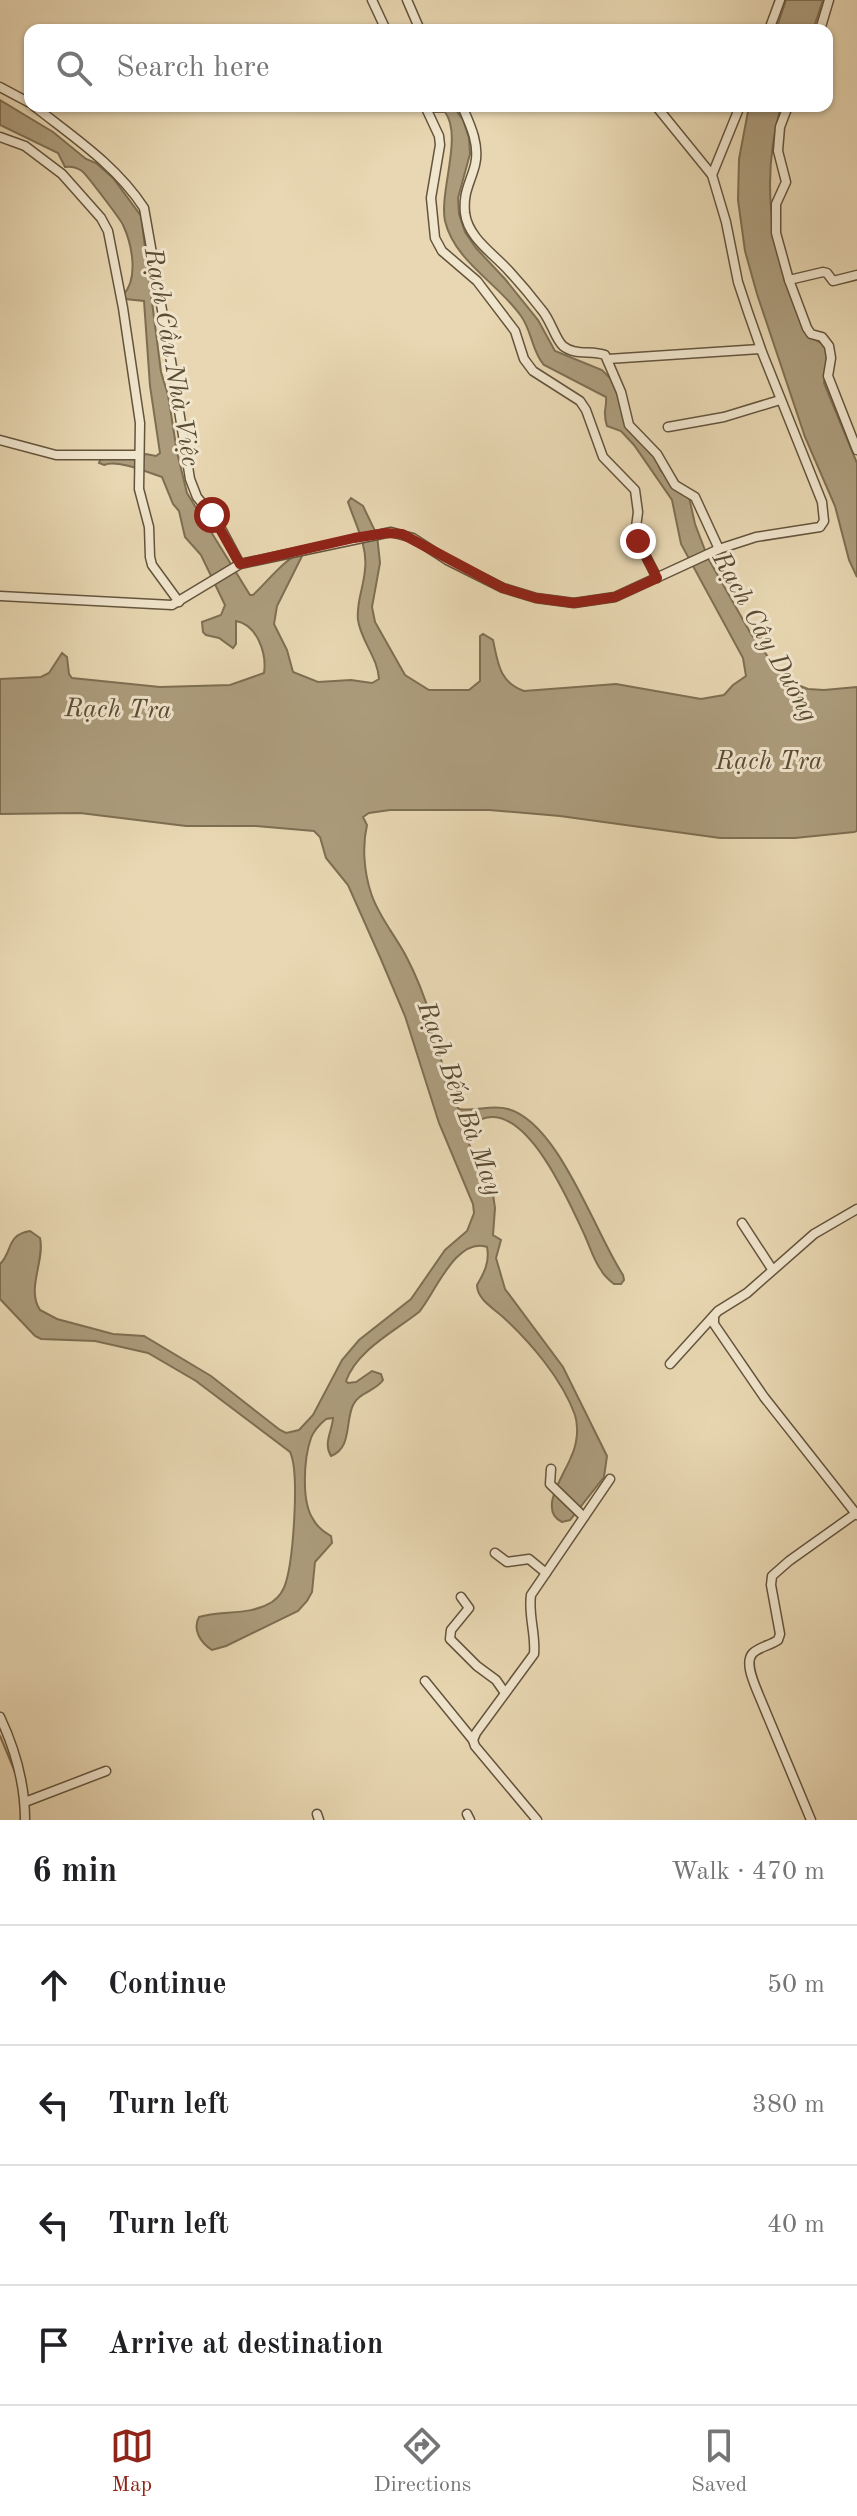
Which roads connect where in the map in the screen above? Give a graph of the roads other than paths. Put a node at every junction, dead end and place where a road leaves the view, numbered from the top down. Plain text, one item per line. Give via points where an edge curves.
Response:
1 (372, 0) edge
2 (407, 0) edge
3 (780, 0) edge
4 (829, 0) edge
5 (383, 24) edge
6 (417, 24) edge
7 (771, 24) edge
8 (822, 24) edge
9 (0, 87) edge
10 (24, 100) edge
11 (42, 112) edge
12 (428, 112) edge
13 (464, 112) edge
14 (661, 112) edge
15 (738, 112) edge
16 (786, 112) edge
17 (0, 137) edge
18 (712, 175) junction
19 (857, 275) edge
20 (789, 280) junction
21 (760, 349) junction
22 (608, 359) junction
23 (780, 400) junction
24 (668, 427) dead end
25 (0, 440) edge
26 (856, 447) edge
27 (140, 456) junction
28 (717, 550) junction
29 (239, 565) junction
30 (657, 578) junction
31 (0, 596) edge
32 (179, 602) junction
33 (857, 1209) edge
34 (742, 1223) dead end
35 (772, 1269) junction
36 (714, 1317) junction
37 (670, 1364) dead end
38 (551, 1469) dead end
39 (610, 1479) dead end
40 (582, 1515) junction
41 (856, 1515) edge
42 (495, 1553) dead end
43 (546, 1573) junction
44 (461, 1597) dead end
45 (425, 1681) dead end
46 (505, 1693) junction
47 (0, 1717) edge
48 (473, 1740) junction
49 (106, 1771) dead end
50 (25, 1802) junction
51 (25, 1820) edge
52 (537, 1820) edge
53 (811, 1820) edge

1 - 5 street
2 - 6 street
3 - 7 street
4 - 8 street
9 - 10 street
11 - 29 street via 89,148 144,208 190,479
12 - 30 street via 440,145 431,198 435,238 515,331 533,371 586,410 603,457 635,490 635,535
13 - 22 street via 477,148 465,189 468,225 550,319 562,345
14 - 18 street
15 - 18 street
16 - 20 street via 778,151 786,182 776,213
17 - 27 street via 25,146 62,174 108,231 140,423
18 - 21 street
19 - 20 street via 833,281 823,272
20 - 26 street via 809,332 829,346 828,374
21 - 22 street
21 - 23 street
22 - 28 street via 629,425 657,454 675,485 695,497
23 - 24 street
23 - 28 street via 822,502 824,521 820,527 756,537
25 - 27 street via 56,455
27 - 32 street via 140,497 152,565
28 - 30 street
29 - 30 street via 386,533 413,538 503,588 536,598 574,603 615,597
29 - 32 street
31 - 32 street
33 - 35 street via 814,1234
34 - 35 street
35 - 36 street
36 - 37 street
36 - 41 street via 740,1365
38 - 40 street via 550,1484
39 - 40 street
40 - 43 street
41 - 53 street via 772,1576 780,1634 750,1657 752,1677
42 - 43 street via 507,1562 529,1559
43 - 46 street via 531,1595 534,1654
44 - 46 street via 469,1608 450,1639
45 - 48 street
46 - 48 street
47 - 50 street
48 - 52 street
49 - 50 street
50 - 51 street

